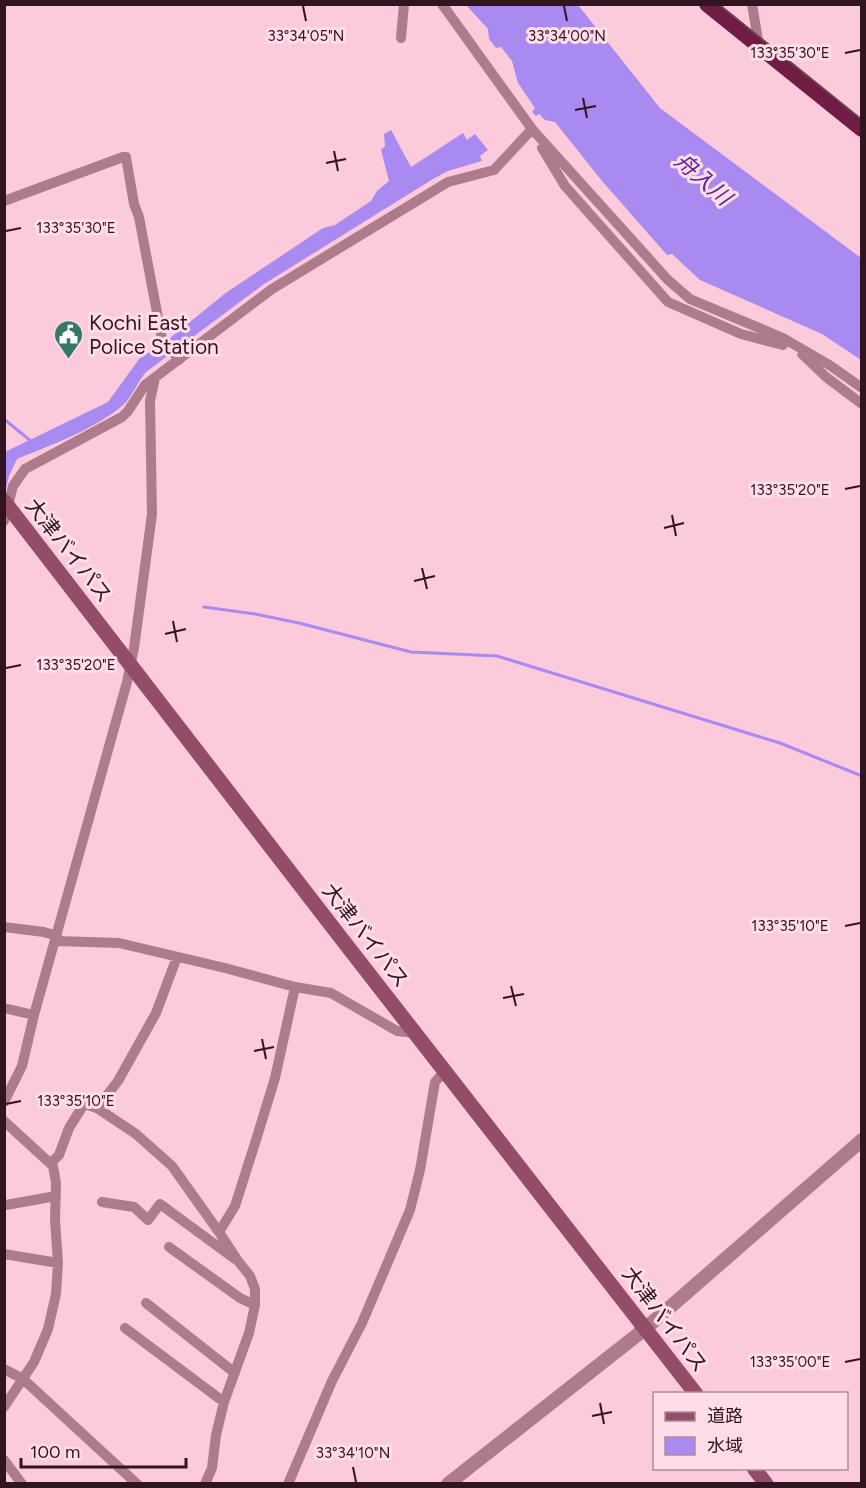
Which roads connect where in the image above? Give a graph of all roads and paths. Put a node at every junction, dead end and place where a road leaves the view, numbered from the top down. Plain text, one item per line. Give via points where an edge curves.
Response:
1 (404, 4) edge
2 (442, 4) edge
3 (707, 4) edge
4 (752, 4) edge
5 (401, 38) dead end
6 (759, 46) junction
7 (532, 129) junction
8 (861, 129) edge
9 (4, 201) edge
10 (176, 357) junction
11 (155, 378) junction
12 (861, 388) edge
13 (861, 404) edge
14 (6, 508) edge
15 (130, 664) junction
16 (4, 927) edge
17 (56, 939) junction
18 (177, 957) junction
19 (295, 987) junction
20 (4, 1008) edge
21 (34, 1015) junction
22 (415, 1033) junction
23 (445, 1071) junction
24 (4, 1102) edge
25 (98, 1108) junction
26 (4, 1121) edge
27 (861, 1140) edge
28 (51, 1163) junction
29 (56, 1196) junction
30 (102, 1202) dead end
31 (6, 1205) edge
32 (219, 1232) junction
33 (169, 1247) dead end
34 (4, 1254) edge
35 (238, 1261) junction
36 (58, 1263) junction
37 (146, 1303) dead end
38 (255, 1305) junction
39 (125, 1328) dead end
40 (646, 1328) junction
41 (4, 1369) edge
42 (235, 1373) junction
43 (23, 1378) junction
44 (694, 1392) edge
45 (224, 1402) junction
46 (4, 1407) edge
47 (4, 1460) edge
48 (756, 1470) edge
49 (22, 1484) edge
50 (137, 1484) edge
51 (205, 1484) edge
52 (288, 1484) edge
53 (448, 1484) edge
54 (766, 1484) edge

1 - 5 street
2 - 7 street
3 - 6 highway
4 - 6 street
6 - 8 highway
7 - 10 street via 494,170 448,182 272,290
7 - 12 street via 636,246 690,299 783,338
7 - 13 street via 565,186 668,303 803,355
9 - 10 street via 126,157 162,339
10 - 11 street
11 - 14 street via 145,385 122,417 25,469 12,486
11 - 15 street via 150,401 152,514
14 - 15 main road, 大津バイパス
15 - 17 street
15 - 22 main road, 大津バイパス
16 - 17 street via 44,932
17 - 18 street via 119,943
17 - 21 street
18 - 19 street
18 - 25 street via 156,1013 118,1081
19 - 22 street via 331,993 397,1031
19 - 32 street via 259,1130 235,1206
20 - 21 street
21 - 24 street via 22,1066
22 - 23 main road, 大津バイパス
23 - 40 main road, 大津バイパス
23 - 52 street via 435,1082 410,1210
25 - 28 street via 84,1104 59,1155
25 - 32 street via 158,1152
26 - 28 street
27 - 40 street
28 - 29 street
29 - 31 street
29 - 36 street
30 - 35 street via 134,1207 148,1220 160,1204
32 - 35 street
33 - 38 street
34 - 36 street
35 - 38 street via 250,1276
36 - 43 street via 48,1329
37 - 42 street
38 - 42 street
39 - 45 street
40 - 44 main road, 大津バイパス
40 - 53 street
41 - 43 street
42 - 45 street
43 - 46 street
43 - 50 street
45 - 51 street
47 - 49 street
48 - 54 main road

